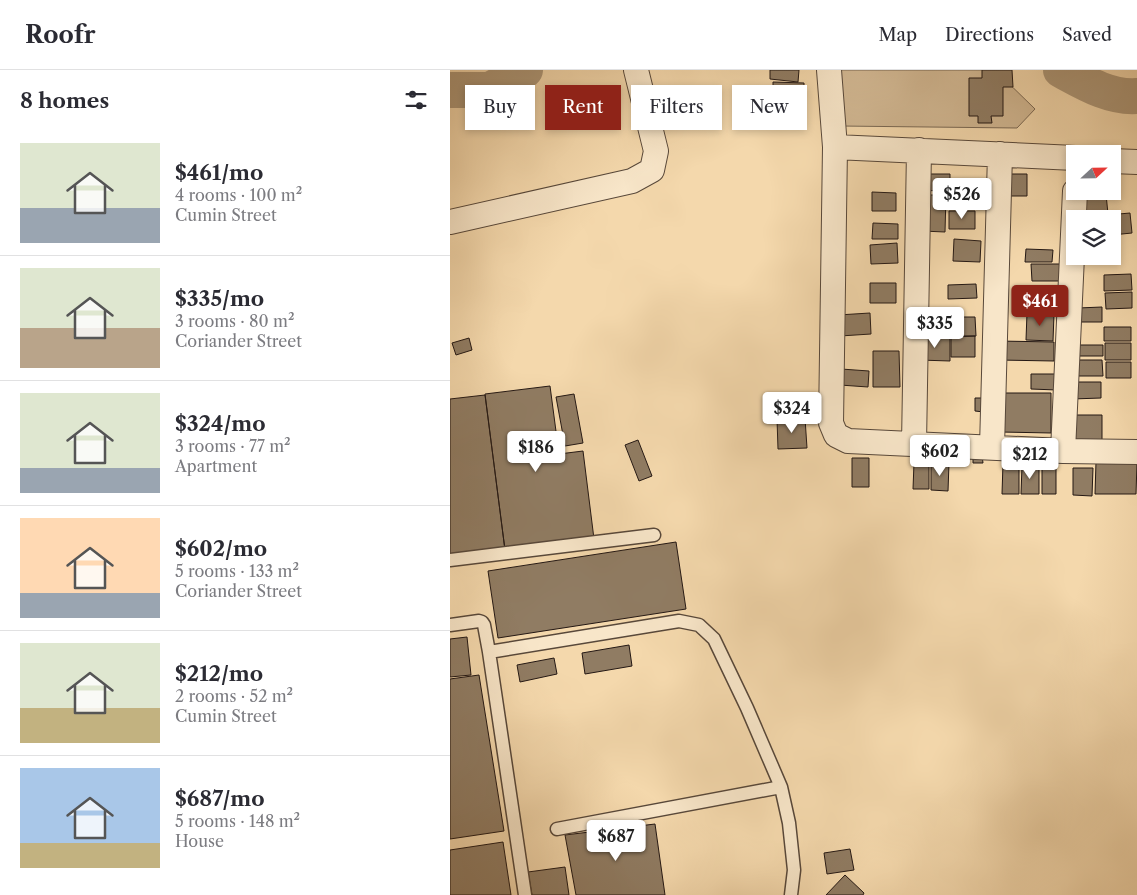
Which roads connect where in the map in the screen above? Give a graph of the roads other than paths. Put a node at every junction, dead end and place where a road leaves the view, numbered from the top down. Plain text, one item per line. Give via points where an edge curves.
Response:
1 (636, 70) edge
2 (829, 70) edge
3 (835, 147) junction
4 (919, 150) junction
5 (1000, 154) junction
6 (1066, 158) edge
7 (1121, 161) edge
8 (1137, 162) edge
9 (1075, 200) edge
10 (450, 222) edge
11 (914, 444) junction
12 (992, 447) junction
13 (1063, 451) junction
14 (1137, 452) edge
15 (654, 535) dead end
16 (450, 560) edge
17 (450, 626) edge
18 (489, 652) junction
19 (781, 787) junction
20 (556, 829) dead end
21 (525, 895) edge
22 (791, 895) edge

1 - 10 street via 656,151 652,170 632,181
2 - 3 street
3 - 4 street
3 - 11 street via 831,423 836,435 848,440
4 - 5 street
4 - 11 street
5 - 6 street
5 - 12 street
7 - 8 street
9 - 13 street
11 - 12 street
12 - 13 street
13 - 14 street
15 - 16 lane
17 - 18 lane via 482,622
18 - 19 lane via 679,621 699,626 714,639
18 - 21 lane
19 - 20 lane
19 - 22 lane via 794,870

